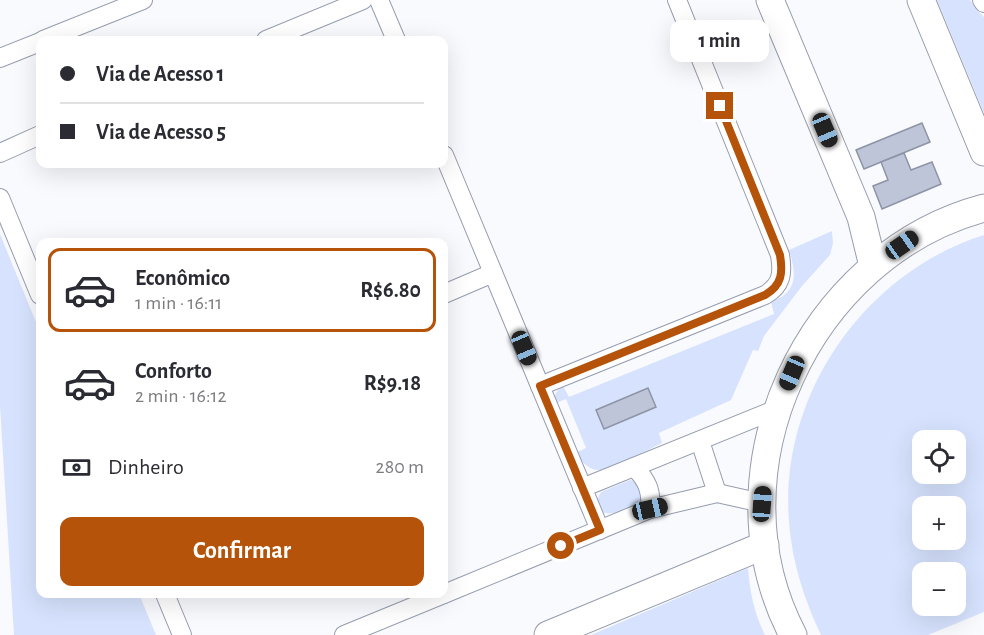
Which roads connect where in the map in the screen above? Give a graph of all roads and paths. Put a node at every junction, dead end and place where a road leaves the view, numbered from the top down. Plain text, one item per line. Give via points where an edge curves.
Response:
1 (143, 0) edge
2 (363, 0) edge
3 (379, 0) edge
4 (677, 0) edge
5 (770, 0) edge
6 (921, 0) edge
7 (54, 36) edge
8 (276, 36) edge
9 (394, 36) edge
10 (36, 43) edge
11 (0, 58) edge
12 (36, 137) edge
13 (984, 152) edge
14 (0, 153) edge
15 (448, 165) edge
16 (0, 198) edge
17 (984, 208) edge
18 (873, 266) junction
19 (493, 273) junction
20 (36, 286) edge
21 (448, 292) edge
22 (540, 386) junction
23 (777, 409) junction
24 (700, 441) junction
25 (634, 467) junction
26 (582, 488) junction
27 (717, 493) junction
28 (762, 504) junction
29 (650, 509) junction
30 (600, 530) junction
31 (765, 545) junction
32 (448, 592) edge
33 (167, 598) edge
34 (434, 598) edge
35 (182, 635) edge
36 (344, 635) edge
37 (548, 635) edge
38 (793, 635) edge

1 - 7 street
2 - 8 street
3 - 9 street
4 - 22 street via 780,255 781,280 765,295
5 - 18 street via 861,217
6 - 13 street
10 - 11 street
12 - 14 street
15 - 19 street
16 - 20 street
17 - 18 street via 917,235
18 - 23 street via 832,307 799,356
19 - 21 street
19 - 22 street
22 - 26 street
23 - 24 street
23 - 28 street via 766,456
24 - 25 street
24 - 27 street
25 - 26 street
25 - 29 street via 648,486
26 - 30 street
27 - 28 street
27 - 29 street
28 - 31 street
29 - 30 street
30 - 32 street
31 - 37 street
31 - 38 street via 773,585
33 - 35 street
34 - 36 street

